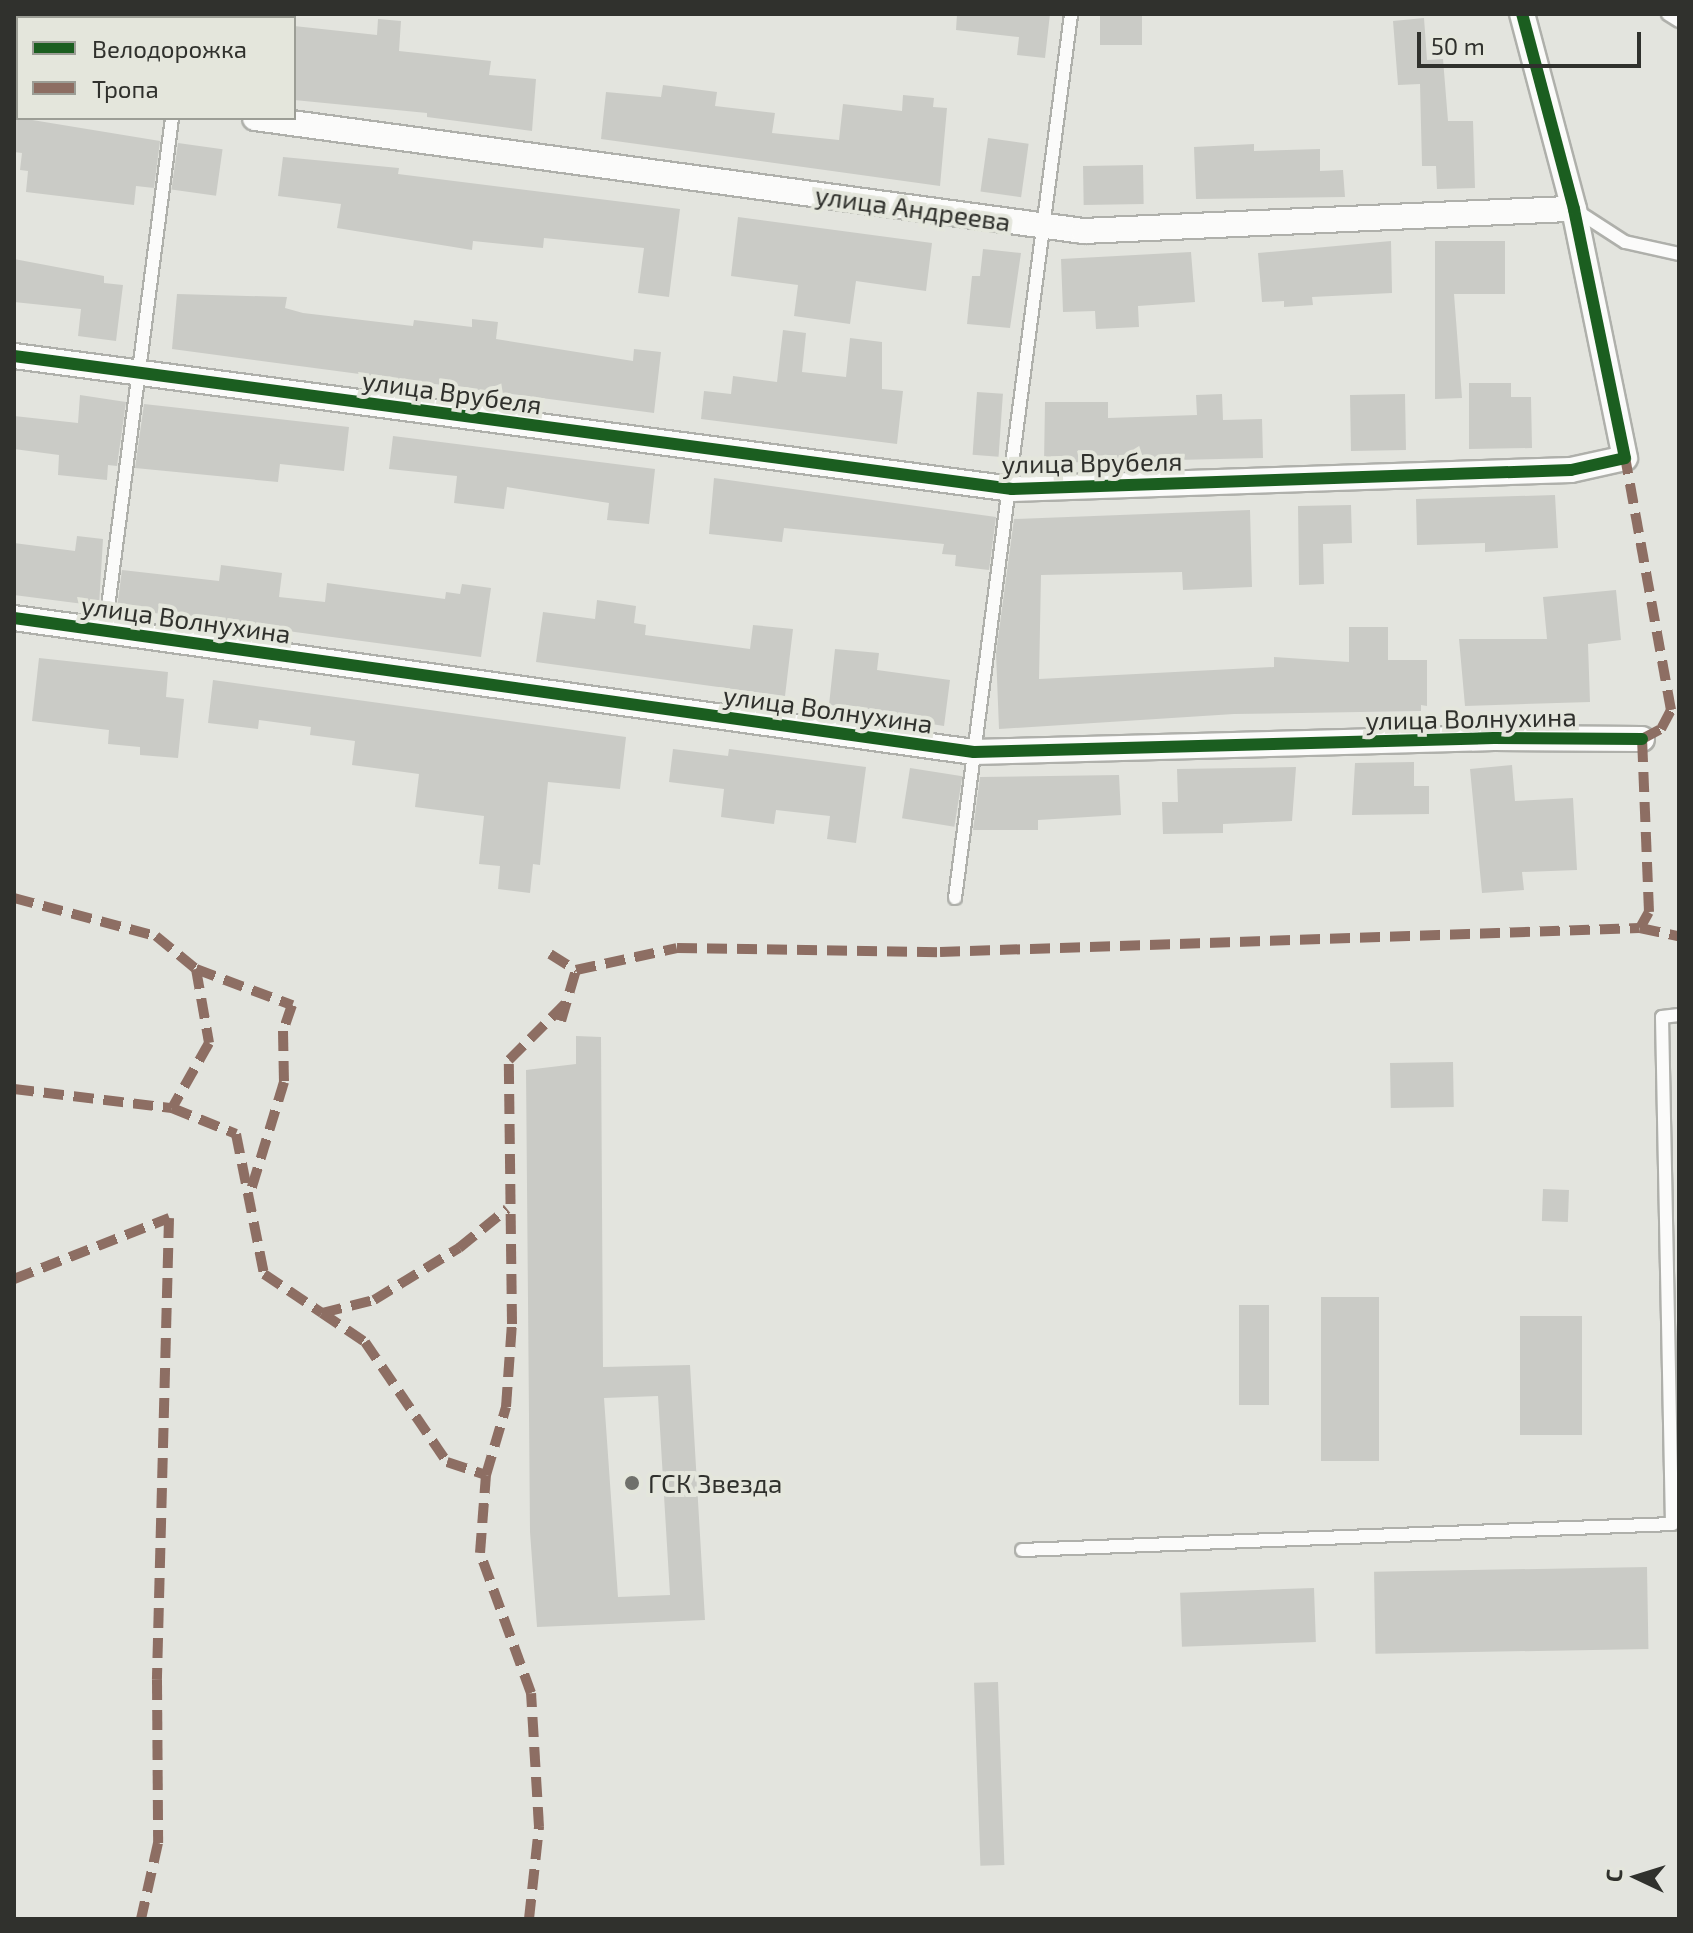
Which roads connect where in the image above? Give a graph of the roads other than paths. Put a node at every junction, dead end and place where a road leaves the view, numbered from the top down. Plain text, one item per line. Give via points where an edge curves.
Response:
1 (1071, 14) edge
2 (1522, 14) edge
3 (1668, 14) edge
4 (1679, 21) edge
5 (172, 120) edge
6 (270, 120) edge
7 (1574, 209) junction
8 (1046, 226) junction
9 (1679, 254) edge
10 (14, 356) edge
11 (142, 373) junction
12 (1012, 489) junction
13 (14, 618) edge
14 (105, 630) junction
15 (1642, 739) dead end
16 (974, 752) junction
17 (955, 898) dead end
18 (1679, 1015) edge
19 (1675, 1524) edge
20 (1022, 1550) dead end

1 - 8 lane
2 - 7 street, улица Врубеля
3 - 4 lane
5 - 11 lane
6 - 8 street, улица Андреева
7 - 8 street, улица Андреева via 1083,231
7 - 9 lane via 1625,242
7 - 12 street, улица Врубеля via 1625,458 1571,470
8 - 12 lane
10 - 11 street, улица Врубеля
11 - 12 street, улица Врубеля
11 - 14 lane
12 - 16 lane
13 - 14 street, улица Волнухина
14 - 16 street, улица Волнухина
15 - 16 street, улица Волнухина
16 - 17 lane
18 - 19 lane via 1662,1017
19 - 20 lane

